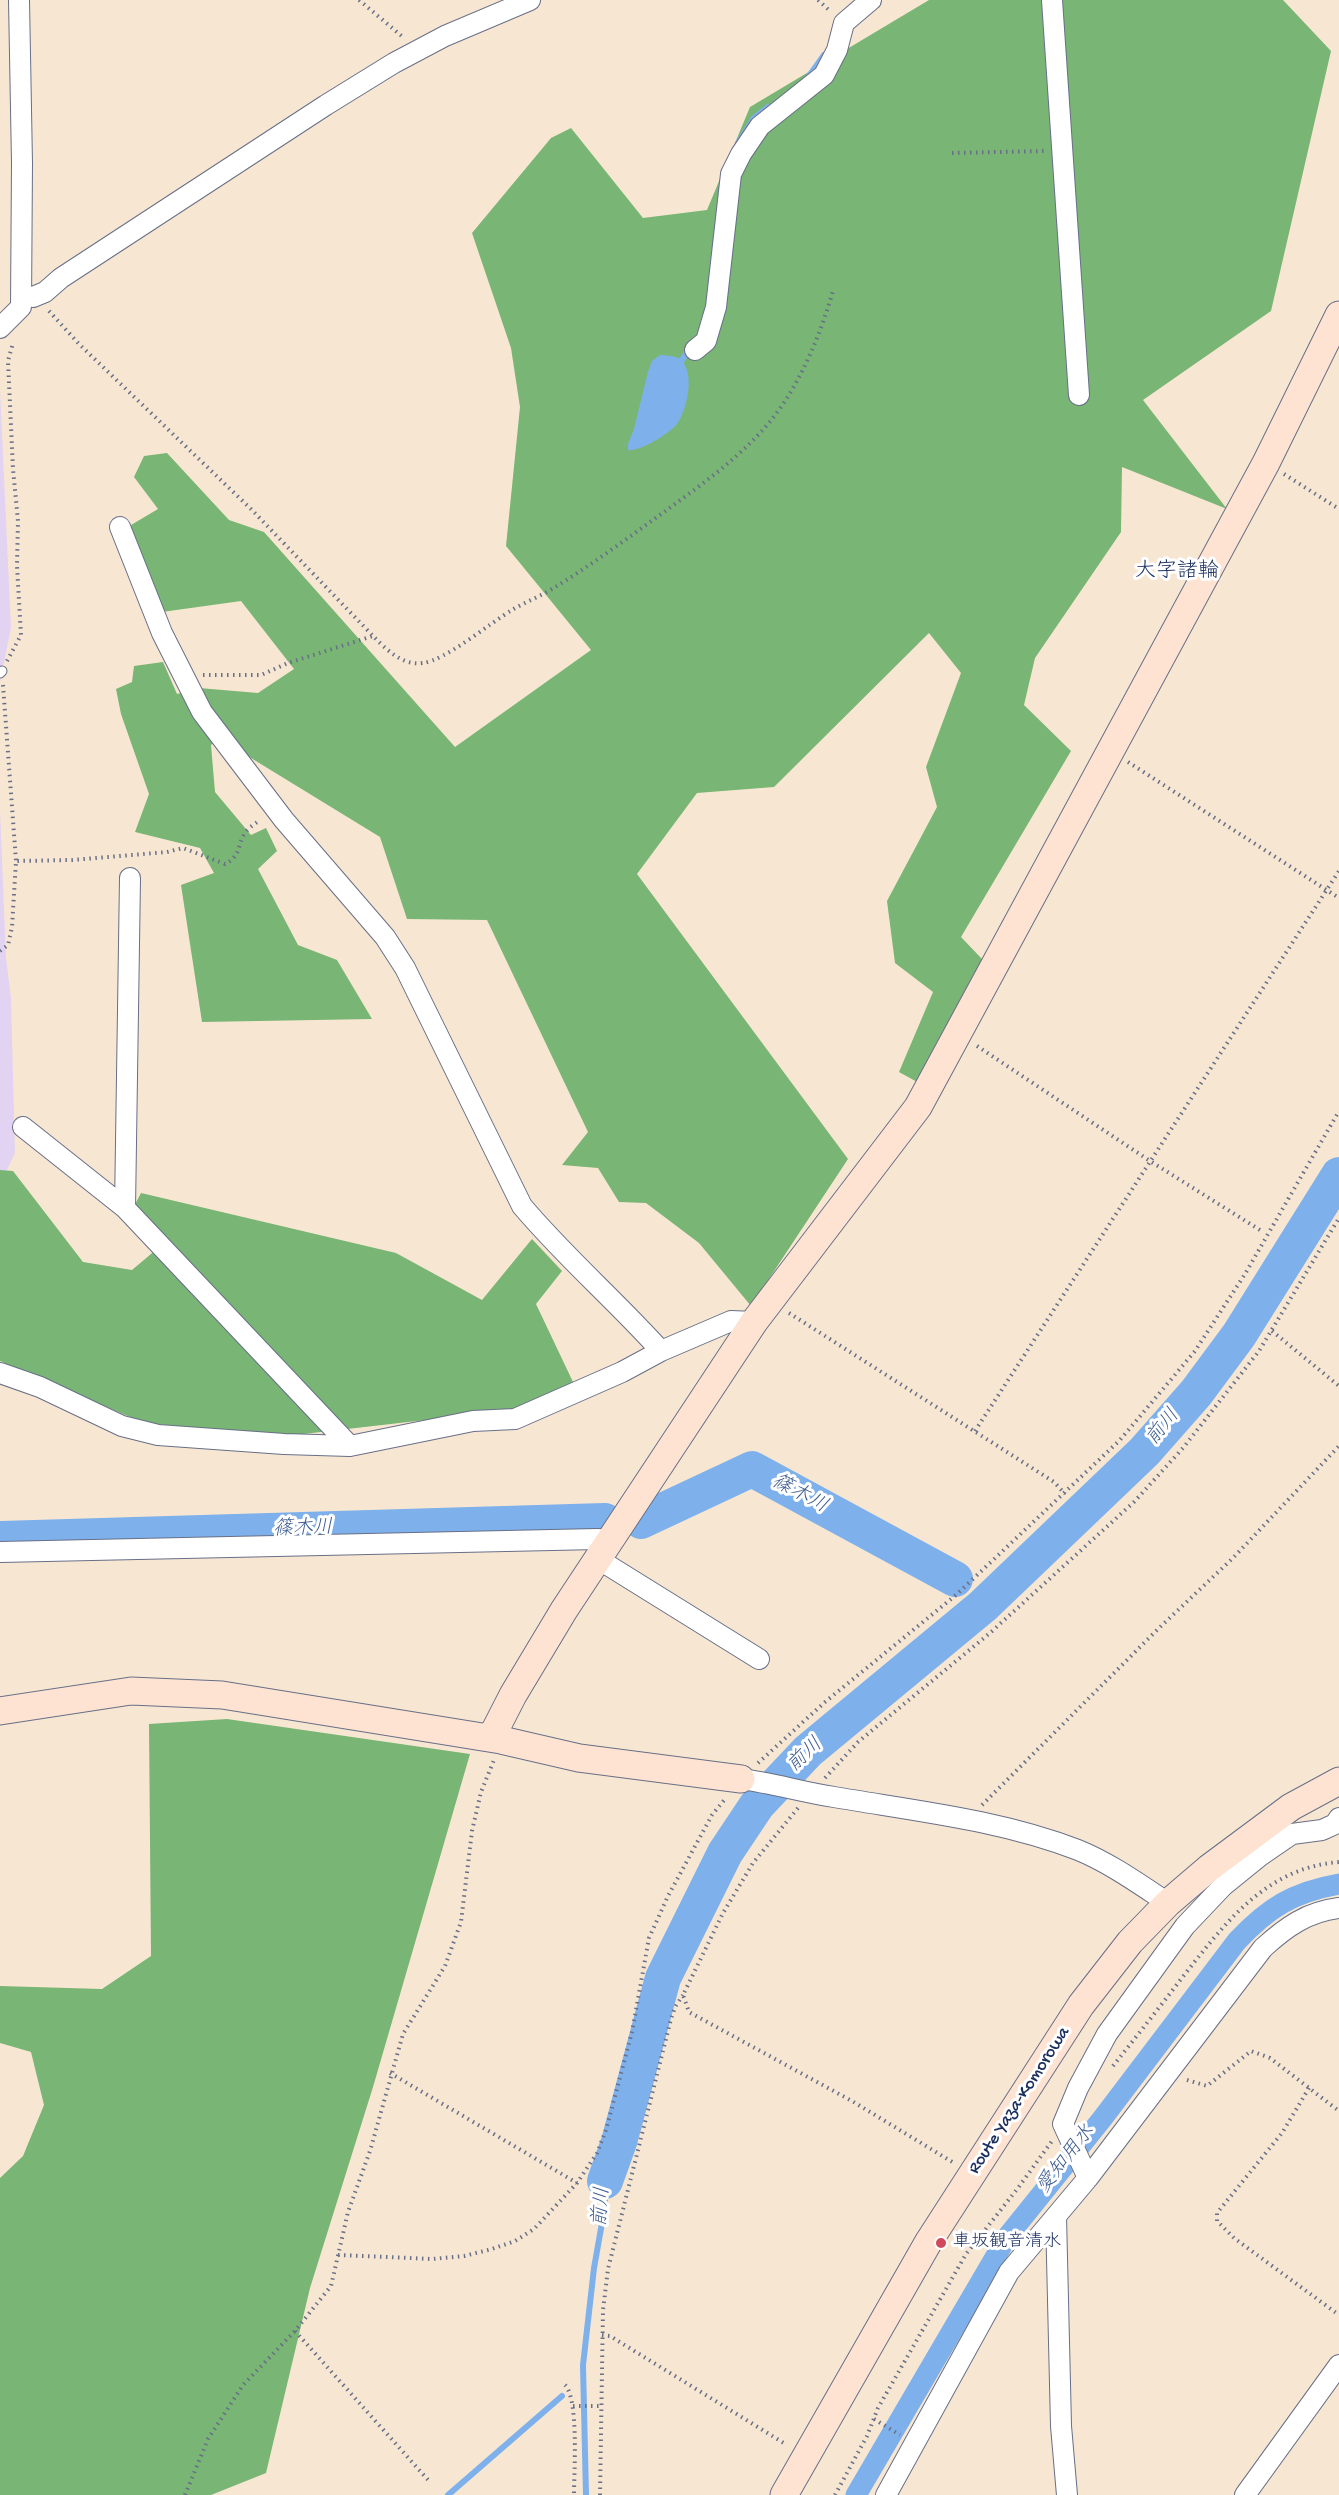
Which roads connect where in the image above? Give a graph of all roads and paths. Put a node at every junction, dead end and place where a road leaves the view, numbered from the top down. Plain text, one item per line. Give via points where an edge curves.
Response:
1 (19, 0) edge
2 (358, 0) edge
3 (530, 0) edge
4 (872, 0) edge
5 (1052, 0) edge
6 (417, 51) junction
7 (1061, 150) junction
8 (951, 153) dead end
9 (833, 291) dead end
10 (27, 302) junction
11 (1339, 315) edge
12 (0, 321) edge
13 (695, 350) dead end
14 (1079, 395) dead end
15 (1266, 463) junction
16 (1339, 509) edge
17 (120, 527) dead end
18 (373, 636) junction
19 (1, 672) edge
20 (189, 685) junction
21 (1111, 751) junction
22 (16, 861) dead end
23 (1339, 871) edge
24 (130, 878) dead end
25 (1326, 891) junction
26 (1339, 898) edge
27 (959, 1034) junction
28 (1339, 1111) edge
29 (23, 1127) dead end
30 (1150, 1161) junction
31 (125, 1208) junction
32 (1339, 1218) edge
33 (1260, 1230) dead end
34 (771, 1302) junction
35 (753, 1322) junction
36 (1272, 1331) junction
37 (661, 1351) junction
38 (0, 1373) edge
39 (1339, 1386) edge
40 (975, 1431) junction
41 (350, 1446) junction
42 (1339, 1446) edge
43 (1065, 1494) junction
44 (604, 1551) junction
45 (0, 1552) edge
46 (759, 1659) dead end
47 (0, 1711) edge
48 (496, 1739) junction
49 (741, 1779) junction
50 (1339, 1782) edge
51 (813, 1794) junction
52 (1339, 1818) edge
53 (970, 1819) junction
54 (1168, 1903) junction
55 (1339, 1908) edge
56 (683, 1995) junction
57 (390, 2073) junction
58 (1167, 2074) junction
59 (1310, 2088) junction
60 (1339, 2111) edge
61 (973, 2175) junction
62 (1088, 2178) junction
63 (577, 2183) junction
64 (1056, 2216) junction
65 (338, 2255) junction
66 (1339, 2315) edge
67 (295, 2331) junction
68 (602, 2335) junction
69 (1339, 2365) edge
70 (565, 2385) dead end
71 (573, 2406) junction
72 (600, 2406) junction
73 (874, 2419) dead end
74 (913, 2443) junction
75 (806, 2457) junction
76 (429, 2481) dead end
77 (185, 2495) edge
78 (574, 2495) edge
79 (600, 2495) edge
80 (784, 2495) edge
81 (886, 2495) edge
82 (1067, 2495) edge
83 (1245, 2495) edge

1 - 10 street
2 - 6 path
3 - 6 street
4 - 13 street via 844,23 837,50 824,75 760,126 741,154 731,174 716,308 706,341
5 - 7 street
6 - 10 street via 326,105
7 - 8 path
7 - 14 street
9 - 18 path via 820,335 785,401 759,434 708,480 553,589 424,663 408,663
10 - 12 street
10 - 18 path via 251,509
10 - 19 path via 8,361 21,635
11 - 15 street
15 - 16 path
15 - 21 street
17 - 20 street via 162,633
18 - 20 path via 261,675 206,674
19 - 22 path
20 - 37 street via 202,712 284,820 385,937 405,968 522,1206
21 - 25 path
21 - 27 street
23 - 25 path
24 - 31 street
25 - 26 path
25 - 30 path
27 - 30 path
27 - 34 street via 918,1107
28 - 43 path via 1195,1351 1120,1440
29 - 31 street
30 - 33 path
30 - 40 path
31 - 41 street
32 - 36 path
34 - 35 street
34 - 40 path
35 - 37 street via 731,1321
35 - 44 street
36 - 39 path
36 - 51 path via 1224,1397 1134,1502 990,1633 858,1742
37 - 41 street via 515,1419 473,1421
38 - 41 street via 40,1387 122,1426 159,1435
40 - 43 path via 1054,1482
42 - 53 path via 1233,1558
43 - 49 path via 956,1595 825,1702
44 - 45 street via 598,1539
44 - 46 street
44 - 48 street via 513,1695
47 - 48 street via 131,1691 222,1695
48 - 49 street via 579,1758
48 - 57 path via 472,1831 461,1922 445,1966 403,2034
49 - 51 street
49 - 63 path via 712,1815 649,1938 632,2032 606,2130 597,2153
50 - 54 street, Route Yaza-Komorowa via 1291,1807
51 - 53 street
51 - 56 path via 753,1863 723,1913
52 - 62 street via 1322,1830 1292,1834 1223,1886 1185,1926 1107,2034 1077,2088 1063,2124
53 - 54 street via 1080,1851
54 - 61 street, Route Yaza-Komorowa via 1130,1942 1081,2005
55 - 58 street via 1302,1917 1263,1948
56 - 61 path via 689,2012 852,2101
56 - 68 path via 671,2019 614,2246
57 - 63 path
57 - 65 path
58 - 59 path via 1207,2086 1251,2051 1270,2058
58 - 62 street
59 - 60 path
59 - 66 path via 1276,2141 1217,2213 1217,2221 1234,2238
61 - 75 street, Route Yaza-Komorowa via 924,2251
62 - 64 street
63 - 65 path via 534,2229 492,2249 432,2259
64 - 74 street via 1009,2272
64 - 82 street via 1061,2426
65 - 67 path via 331,2286
67 - 76 path
67 - 77 path via 243,2385 208,2439
68 - 72 path
68 - 75 path via 610,2336
69 - 83 street
70 - 71 path
71 - 72 path
71 - 78 path
72 - 79 path
73 - 74 path
74 - 81 street
75 - 80 street, Route Yaza-Komorowa

